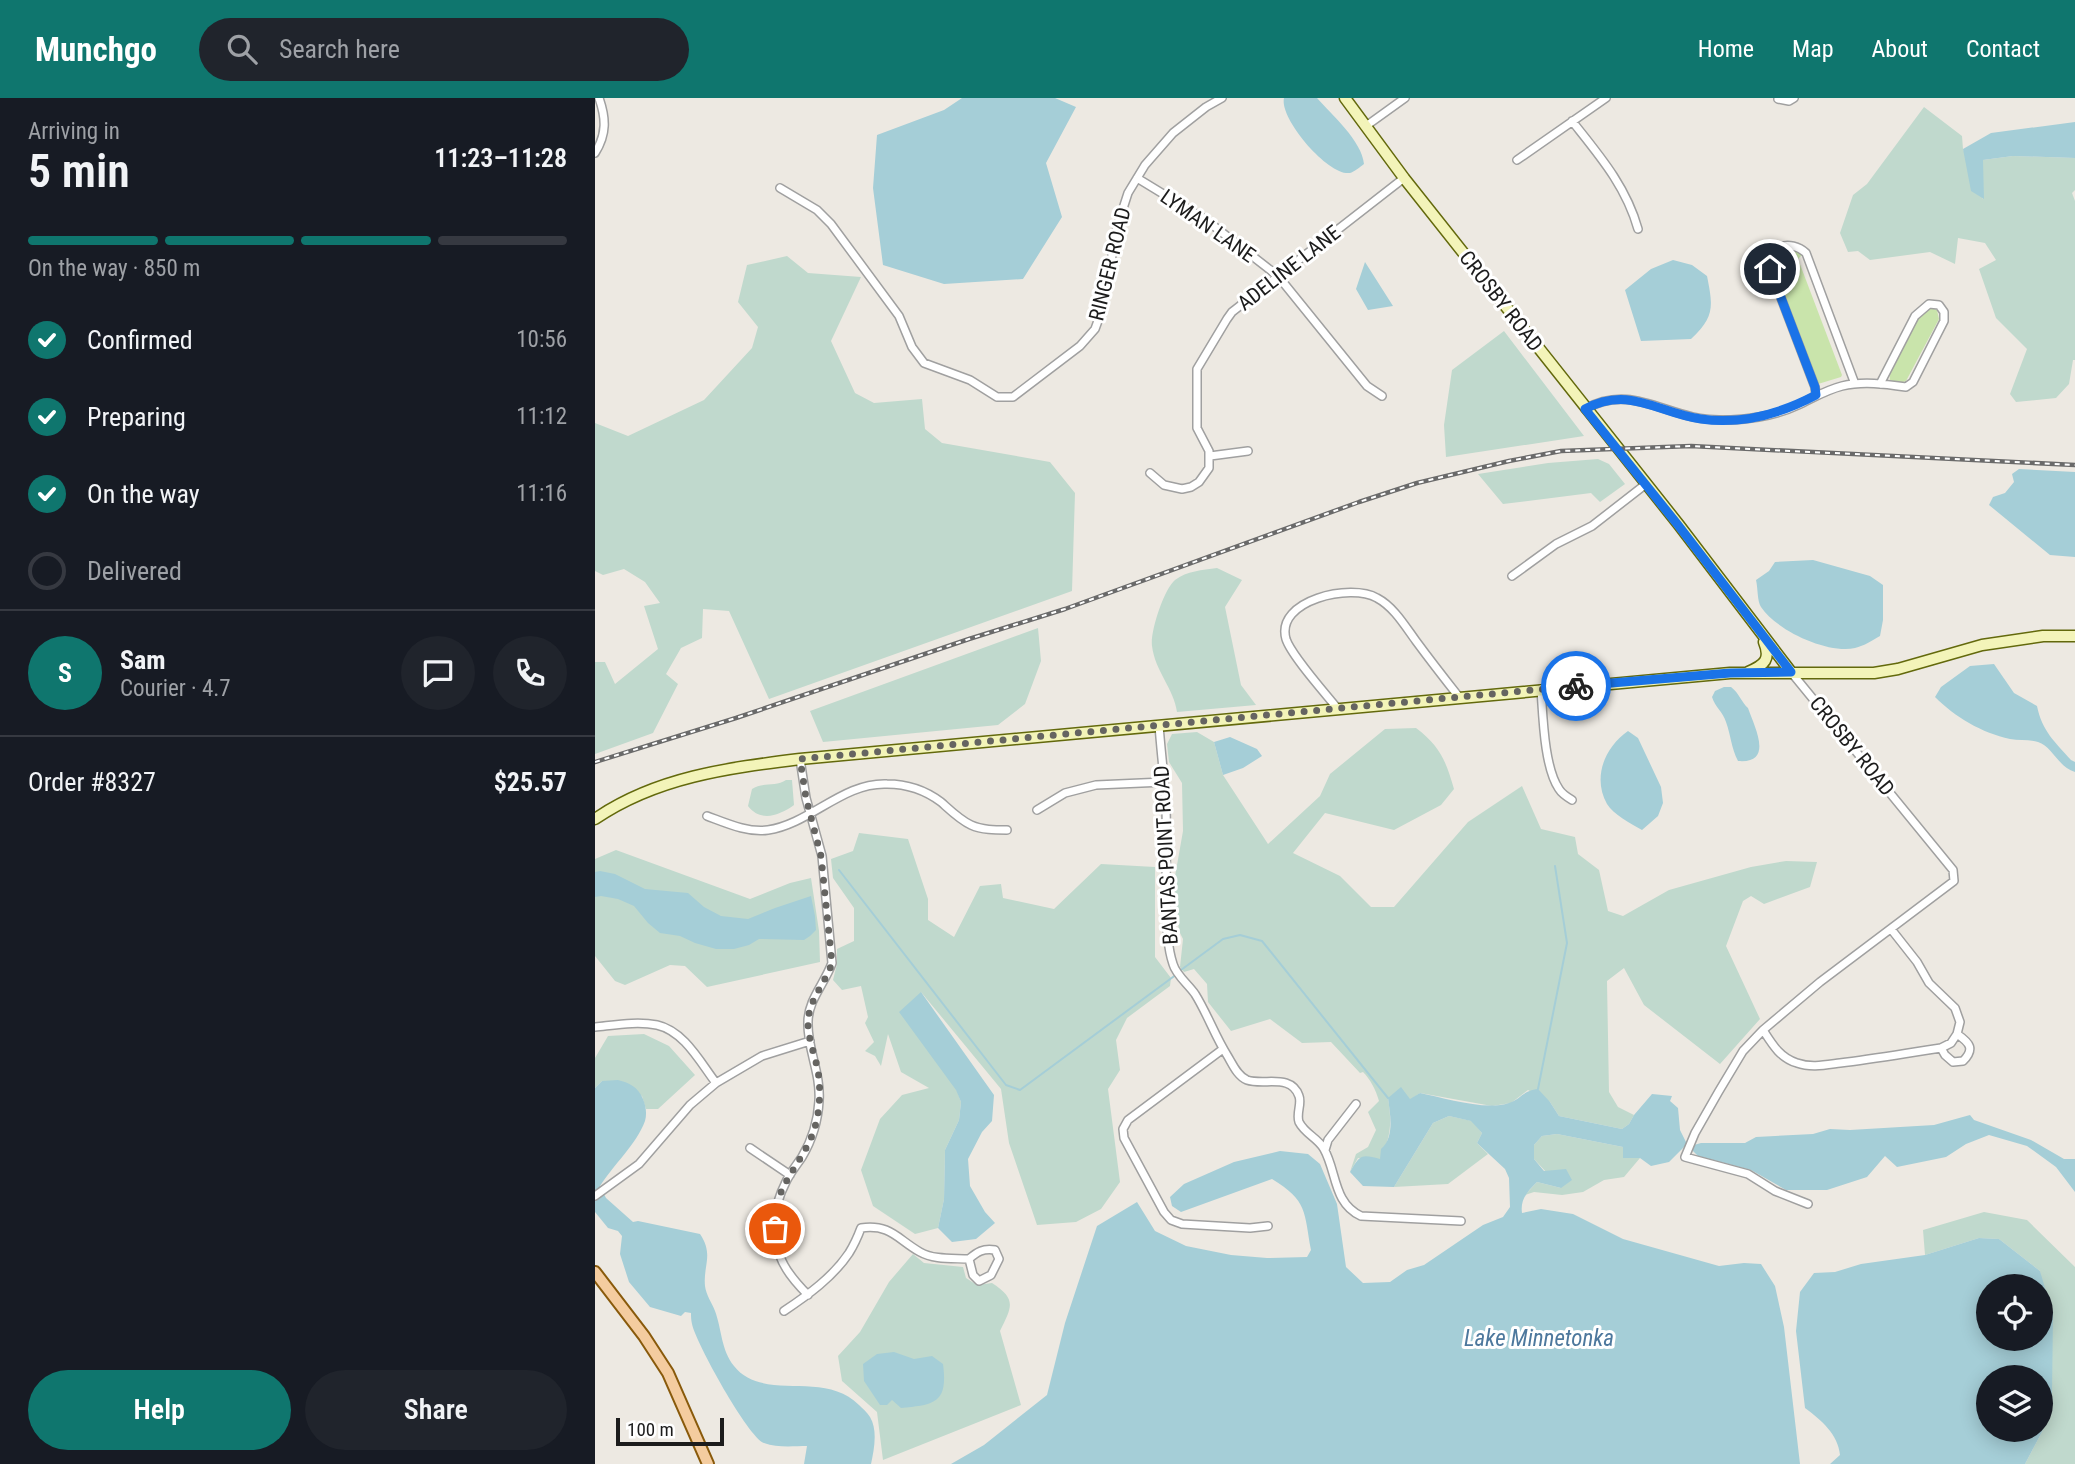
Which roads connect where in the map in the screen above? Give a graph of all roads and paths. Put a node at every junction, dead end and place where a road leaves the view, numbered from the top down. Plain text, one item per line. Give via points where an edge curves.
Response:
1 (599, 98) edge
2 (1221, 98) edge
3 (1345, 98) edge
4 (1405, 98) edge
5 (1606, 98) edge
6 (1794, 98) edge
7 (1778, 99) edge
8 (1571, 121) junction
9 (1366, 127) junction
10 (595, 153) edge
11 (1517, 160) dead end
12 (1137, 178) junction
13 (1404, 178) junction
14 (780, 188) dead end
15 (1638, 229) dead end
16 (1278, 276) junction
17 (1855, 384) junction
18 (1880, 384) junction
19 (1816, 395) junction
20 (1382, 396) dead end
21 (1585, 409) junction
22 (1248, 451) dead end
23 (1210, 456) junction
24 (1150, 473) dead end
25 (1646, 484) junction
26 (1512, 576) dead end
27 (1755, 626) junction
28 (2075, 636) edge
29 (1791, 672) junction
30 (1745, 673) junction
31 (1541, 689) junction
32 (1458, 697) junction
33 (1337, 708) junction
34 (1159, 725) junction
35 (800, 759) junction
36 (1164, 782) junction
37 (1572, 800) dead end
38 (1037, 810) dead end
39 (811, 812) junction
40 (707, 816) dead end
41 (595, 819) edge
42 (1007, 830) dead end
43 (1891, 929) junction
44 (595, 1027) edge
45 (1763, 1030) junction
46 (1957, 1034) junction
47 (810, 1041) junction
48 (1941, 1048) junction
49 (1223, 1049) junction
50 (716, 1083) junction
51 (1356, 1104) dead end
52 (750, 1148) dead end
53 (1325, 1150) junction
54 (790, 1175) junction
55 (595, 1196) edge
56 (1808, 1204) dead end
57 (1461, 1221) dead end
58 (1268, 1226) dead end
59 (969, 1259) junction
60 (595, 1272) edge
61 (808, 1295) junction
62 (784, 1311) dead end
63 (708, 1464) edge

1 - 10 street via 605,120
2 - 12 street, RINGER ROAD via 1173,133
3 - 9 main road, CROSBY ROAD
4 - 9 street
5 - 8 street
6 - 7 street
8 - 11 street
8 - 15 street via 1621,187
9 - 13 main road, CROSBY ROAD
12 - 14 street, RINGER ROAD via 1122,210 1095,328 1060,362 1020,393 1005,398 924,363 899,316 831,224
12 - 16 street, LYMAN LANE via 1206,220
13 - 16 street, ADELINE LANE
13 - 21 main road, CROSBY ROAD
16 - 20 street, LYMAN LANE via 1367,386
16 - 23 street, ADELINE LANE via 1232,312 1198,369 1197,428
17 - 18 street
17 - 19 street
17 - 19 street via 1807,253 1783,245 1773,251 1770,269
18 - 18 street via 1911,384 1944,321 1939,305 1929,303 1916,316
19 - 21 street via 1768,416 1733,420 1702,419 1621,398
21 - 25 main road, CROSBY ROAD
22 - 23 street
23 - 24 street via 1205,476 1191,487 1164,485
25 - 26 street via 1592,526 1556,544
25 - 27 main road, CROSBY ROAD
27 - 29 main road, CROSBY ROAD
27 - 30 main road via 1767,657
28 - 29 main road via 1992,643 1874,673
29 - 30 main road
29 - 43 street, CROSBY ROAD via 1953,870 1954,881
30 - 31 main road
31 - 32 main road
31 - 37 street via 1553,779 1560,792
32 - 33 main road
32 - 33 street via 1387,604 1366,593 1343,592 1296,609 1285,632 1291,649
33 - 34 main road
34 - 35 main road
34 - 36 street, BANTAS POINT ROAD
35 - 39 street
35 - 41 main road via 736,766 672,781
36 - 38 street via 1096,785 1065,793
36 - 49 street, BANTAS POINT ROAD via 1168,940 1173,966 1195,994
39 - 40 street via 768,830 747,829
39 - 42 street via 859,788 884,783 925,792 970,825
39 - 47 street via 821,856 832,963 811,1005
43 - 45 street, CROSBY ROAD
43 - 46 street via 1929,983 1955,1008 1960,1022
44 - 50 street via 658,1025 687,1045
45 - 48 street via 1784,1057 1812,1067
45 - 56 street, CROSBY ROAD via 1743,1051 1685,1157 1748,1174
46 - 48 street
46 - 48 street via 1970,1047 1963,1061 1953,1062
47 - 50 street via 762,1056
47 - 54 street via 819,1101 814,1129
49 - 53 street, BANTAS POINT ROAD via 1247,1080 1293,1086 1299,1095 1301,1125
49 - 58 street via 1128,1120 1124,1138 1171,1220
50 - 55 street via 690,1105 639,1164
51 - 53 street
52 - 54 street
53 - 57 street, BANTAS POINT ROAD via 1340,1195 1353,1212
54 - 61 street via 776,1208 779,1256
59 - 59 street via 979,1281 991,1275 999,1259 995,1250 986,1248
59 - 61 street via 933,1257 888,1230 861,1228 850,1252
60 - 63 main road via 668,1373
61 - 62 street

